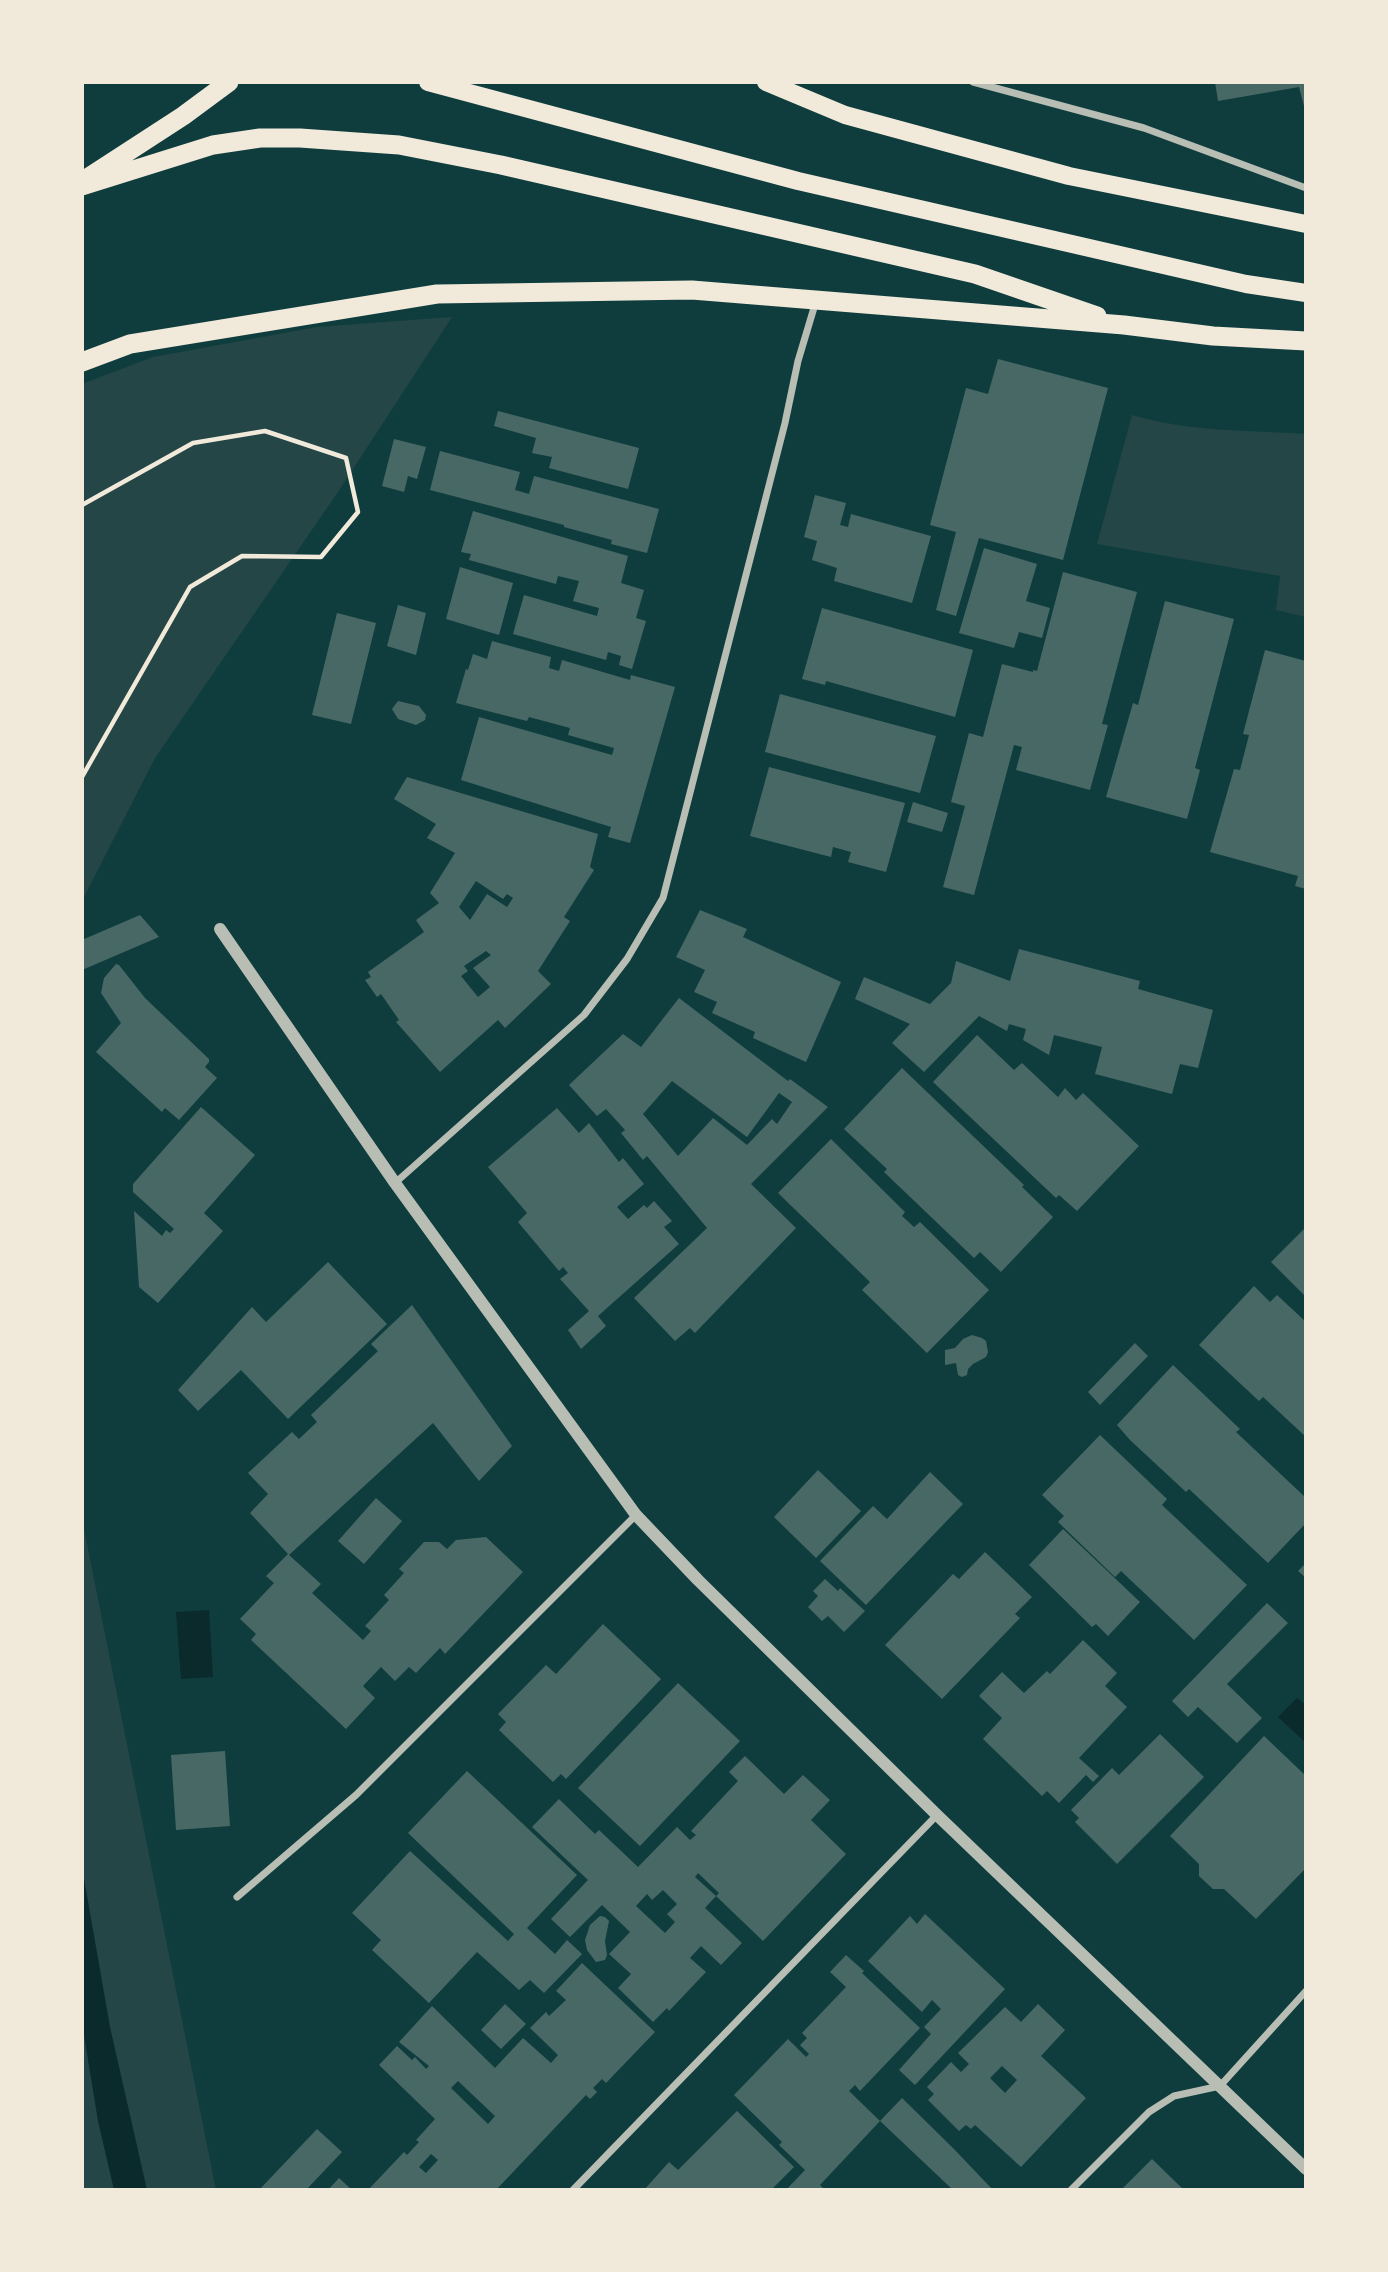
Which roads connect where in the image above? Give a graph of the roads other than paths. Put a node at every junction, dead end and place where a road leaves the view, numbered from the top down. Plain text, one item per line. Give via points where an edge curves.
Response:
1 (229, 82) edge
2 (428, 82) edge
3 (766, 82) edge
4 (973, 82) edge
5 (82, 183) edge
6 (1306, 188) edge
7 (1306, 224) edge
8 (1306, 293) edge
9 (816, 300) junction
10 (1125, 325) junction
11 (1306, 341) edge
12 (82, 362) edge
13 (220, 929) dead end
14 (395, 1184) junction
15 (636, 1515) junction
16 (937, 1815) junction
17 (237, 1898) dead end
18 (1306, 1991) edge
19 (1220, 2086) junction
20 (1306, 2169) edge
21 (573, 2190) edge
22 (1071, 2190) edge

1 - 5 highway
2 - 8 main road via 798,181 1246,284
3 - 7 main road via 845,115 1069,176
4 - 6 street via 1144,128
5 - 10 highway via 213,145 260,138 399,145 975,274
9 - 10 highway
9 - 12 highway via 692,290 437,294 130,344
9 - 14 street via 663,898 627,959 583,1015
10 - 11 highway
13 - 14 street
14 - 15 street
15 - 16 street
15 - 17 street via 356,1795
16 - 19 street
16 - 21 street
18 - 19 street
19 - 20 street
19 - 22 street via 1174,2096 1149,2112

